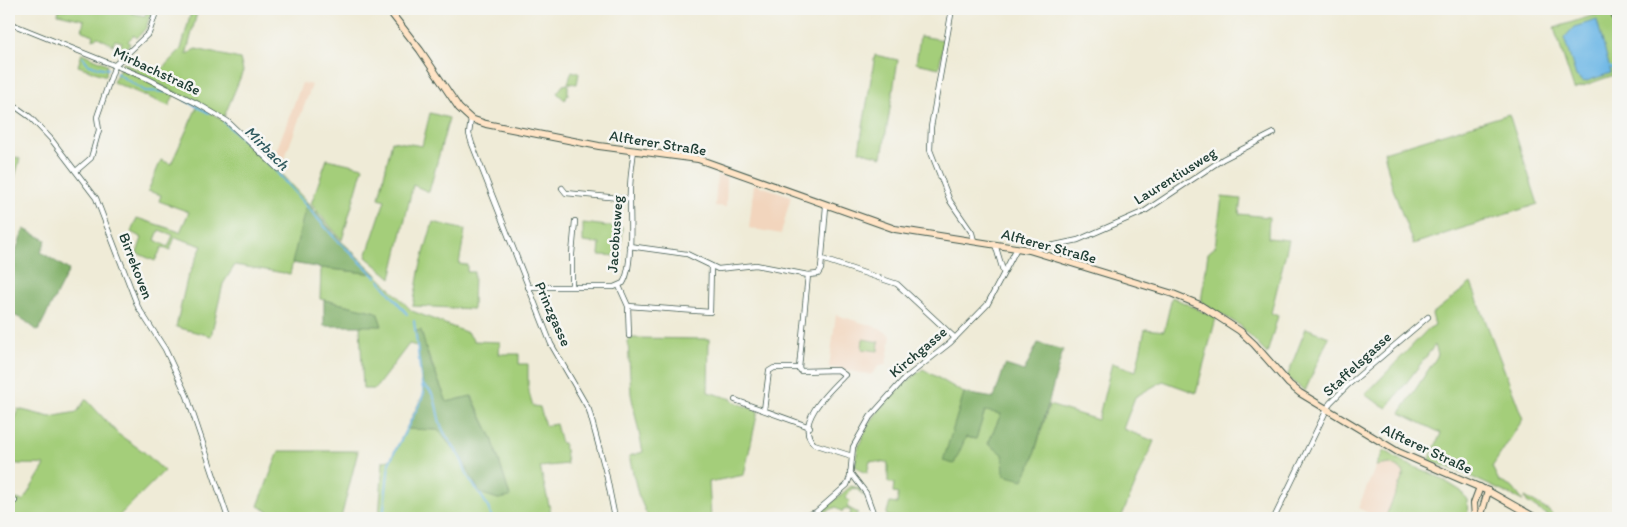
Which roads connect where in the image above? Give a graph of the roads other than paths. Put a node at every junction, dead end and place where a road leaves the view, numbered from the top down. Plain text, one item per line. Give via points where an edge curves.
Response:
1 (157, 9) edge
2 (388, 9) edge
3 (952, 9) edge
4 (1613, 9) edge
5 (9, 23) edge
6 (1618, 24) edge
7 (115, 65) junction
8 (9, 102) edge
9 (471, 119) junction
10 (1274, 133) dead end
11 (634, 149) junction
12 (278, 169) dead end
13 (76, 171) junction
14 (562, 188) dead end
15 (630, 199) junction
16 (826, 206) junction
17 (575, 221) dead end
18 (974, 241) junction
19 (994, 244) junction
20 (629, 246) junction
21 (1017, 248) junction
22 (1029, 250) junction
23 (822, 259) junction
24 (710, 266) junction
25 (1003, 271) junction
26 (808, 275) junction
27 (572, 286) junction
28 (619, 286) junction
29 (528, 287) junction
30 (628, 306) junction
31 (1428, 317) dead end
32 (628, 336) dead end
33 (955, 338) junction
34 (799, 368) junction
35 (735, 400) dead end
36 (1328, 409) junction
37 (764, 410) junction
38 (810, 427) junction
39 (852, 456) junction
40 (850, 472) junction
41 (1480, 487) junction
42 (1488, 491) junction
43 (9, 498) edge
44 (16, 501) dead end
45 (228, 518) edge
46 (615, 518) edge
47 (769, 518) edge
48 (875, 518) edge
49 (1274, 518) edge
50 (1475, 518) edge
51 (1480, 518) edge
52 (1536, 518) edge

1 - 7 street via 149,33
2 - 9 street via 455,103
3 - 18 street via 931,127 930,150 950,202
4 - 6 street
5 - 7 street, Mirbachstraße
7 - 12 street, Mirbachstraße via 220,116
7 - 13 street via 97,117 99,130 91,158
8 - 13 street, Birrekoven via 35,121
9 - 11 street, Alfterer Straße via 565,140
9 - 29 street, Prinzgasse via 469,134 472,144
10 - 22 street, Laurentiusweg via 1223,159 1145,211 1072,242
11 - 15 street, Jacobusweg
11 - 16 street, Alfterer Straße via 698,159
13 - 45 street, Birrekoven via 96,198 138,307 165,349 184,390
14 - 15 street via 566,193
15 - 20 street, Jacobusweg
16 - 18 street, Alfterer Straße via 895,229
16 - 23 street
17 - 27 street
18 - 19 street, Alfterer Straße
19 - 21 street, Alfterer Straße
19 - 25 street
20 - 24 street via 687,254
20 - 28 street, Jacobusweg via 626,277
21 - 22 street, Alfterer Straße
21 - 25 street, Kirchgasse
22 - 36 street, Alfterer Straße via 1200,305 1240,331 1289,384
23 - 26 street via 818,274
23 - 33 street via 897,284
24 - 26 street via 725,269 756,265
24 - 30 street via 710,312
25 - 33 street, Kirchgasse via 991,300
26 - 34 street
27 - 28 street, Jacobusweg
27 - 29 street, Jacobusweg
28 - 30 street
29 - 46 street, Prinzgasse via 551,344 589,410
30 - 32 street
31 - 36 street, Staffelsgasse via 1348,385
33 - 39 street, Kirchgasse via 891,392 865,424
34 - 37 street via 769,371
34 - 38 street via 801,371 838,370 845,375 817,404
35 - 37 street
36 - 41 street, Alfterer Straße via 1398,452
36 - 49 street, Staffelsgasse
37 - 38 street
38 - 39 street via 810,438 814,444
39 - 40 street, Kirchgasse
40 - 47 street, Kirchgasse via 846,485 816,512 802,517
40 - 48 street via 866,494
41 - 42 street, Alfterer Straße
41 - 50 street via 1474,503
42 - 51 street
42 - 52 street, Alfterer Straße
43 - 44 street

